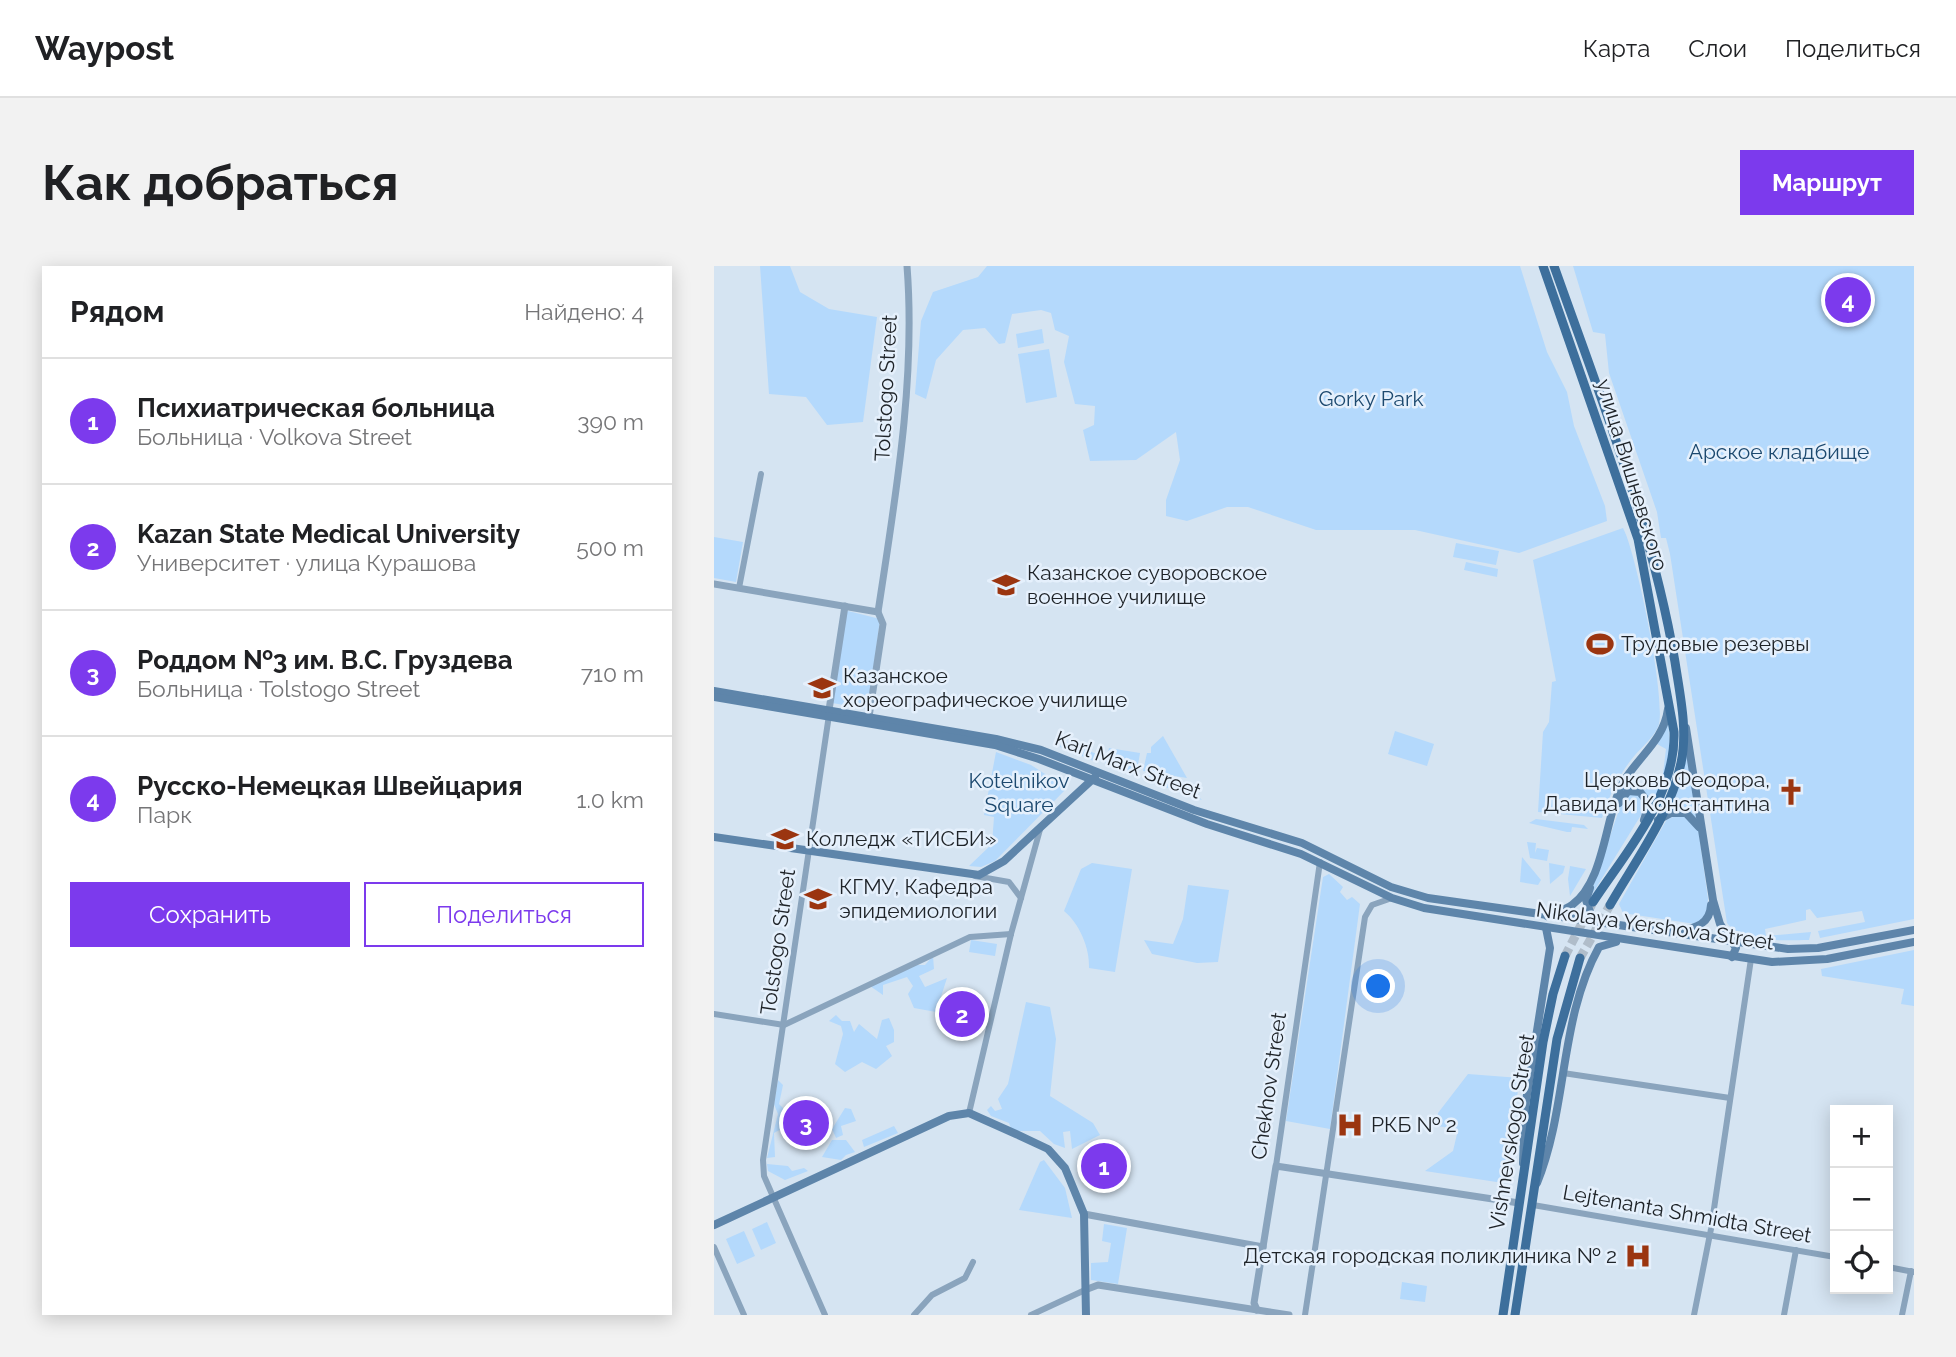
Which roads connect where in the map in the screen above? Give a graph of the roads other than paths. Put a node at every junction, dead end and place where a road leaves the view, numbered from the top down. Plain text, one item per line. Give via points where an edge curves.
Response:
1 (907, 266) edge
2 (1544, 266) edge
3 (1555, 266) edge
4 (761, 474) dead end
5 (714, 584) edge
6 (738, 588) junction
7 (845, 606) junction
8 (877, 612) junction
9 (714, 691) edge
10 (1680, 694) junction
11 (714, 697) edge
12 (1670, 699) junction
13 (829, 713) junction
14 (869, 717) junction
15 (1098, 772) junction
16 (1093, 780) junction
17 (1658, 820) junction
18 (1042, 824) junction
19 (1639, 833) junction
20 (714, 838) edge
21 (809, 852) junction
22 (1320, 862) junction
23 (973, 875) junction
24 (1021, 898) junction
25 (1392, 898) junction
26 (1593, 902) tunnel mouth
27 (1610, 905) tunnel mouth
28 (1518, 912) joint
29 (1547, 916) junction
30 (1593, 921) junction
31 (1546, 928) junction
32 (1914, 930) edge
33 (1665, 932) junction
34 (1011, 934) junction
35 (1630, 942) junction
36 (1733, 942) junction
37 (1914, 942) edge
38 (1753, 945) junction
39 (1565, 956) tunnel mouth
40 (1732, 957) junction
41 (1580, 958) tunnel mouth
42 (1751, 959) junction
43 (714, 1014) edge
44 (784, 1025) junction
45 (1563, 1073) junction
46 (1730, 1098) junction
47 (970, 1113) junction
48 (1276, 1166) junction
49 (1524, 1170) junction
50 (1327, 1174) junction
51 (1537, 1183) junction
52 (774, 1197) junction
53 (1519, 1203) junction
54 (1533, 1205) junction
55 (1084, 1214) junction
56 (714, 1225) edge
57 (1710, 1234) junction
58 (714, 1247) edge
59 (1263, 1247) junction
60 (1796, 1250) junction
61 (1830, 1256) edge
62 (973, 1262) dead end
63 (1893, 1268) edge
64 (1913, 1272) edge
65 (1086, 1290) junction
66 (1257, 1312) edge
67 (744, 1315) edge
68 (825, 1315) edge
69 (914, 1315) edge
70 (1031, 1315) edge
71 (1086, 1315) edge
72 (1289, 1315) edge
73 (1305, 1315) edge
74 (1503, 1315) edge
75 (1515, 1315) edge
76 (1694, 1315) edge
77 (1784, 1315) edge
78 (1902, 1315) edge

1 - 8 street, Tolstogo Street via 906,388 897,488
2 - 12 main road, улица Вишневского via 1633,521
3 - 10 main road, улица Вишневского via 1647,537
4 - 6 street
5 - 6 street
6 - 7 street
7 - 8 street
7 - 13 street, Tolstogo Street
8 - 14 street, Tolstogo Street via 883,620
9 - 13 main road, Karl Marx Street
10 - 17 main road via 1682,761
10 - 36 main road via 1713,900 1720,924
11 - 13 main road, Karl Marx Street
12 - 19 main road via 1672,766
12 - 29 main road via 1661,733 1619,791 1587,885 1571,905
13 - 14 main road, Karl Marx Street
13 - 16 main road, Karl Marx Street via 995,745
13 - 21 street, Tolstogo Street
14 - 15 main road, Karl Marx Street via 1041,750
15 - 16 main road
15 - 28 main road, Karl Marx Street via 1194,810 1313,848 1406,892
16 - 18 main road
16 - 22 main road, Karl Marx Street
17 - 27 main road
17 - 33 main road via 1681,812 1697,822 1711,901 1710,917 1700,926
18 - 23 main road via 991,871
18 - 24 street
19 - 26 main road
19 - 30 main road via 1649,804 1644,794 1631,790 1621,798 1586,896
20 - 21 main road
21 - 23 main road
21 - 44 street, Tolstogo Street
22 - 25 main road, Karl Marx Street
22 - 48 street, Chekhov Street
23 - 24 street via 1009,882
24 - 34 street
25 - 31 main road, Nikolaya Yershova Street via 1424,908
25 - 50 street via 1372,905 1365,917
28 - 29 main road, Nikolaya Yershova Street
29 - 30 main road, Nikolaya Yershova Street
30 - 33 main road, Nikolaya Yershova Street
31 - 35 main road, Nikolaya Yershova Street
31 - 49 main road via 1550,948 1525,1107
32 - 38 main road, Nikolaya Yershova Street via 1818,948
33 - 36 main road, Nikolaya Yershova Street
34 - 44 street via 970,937
34 - 47 street
35 - 40 main road, Nikolaya Yershova Street
35 - 45 main road via 1609,943 1594,955 1580,990
36 - 38 main road, Nikolaya Yershova Street
36 - 40 main road via 1737,950
37 - 42 main road, Nikolaya Yershova Street via 1797,963
38 - 42 main road
39 - 49 main road, Vishnevskogo Street via 1547,1017
40 - 42 main road, Nikolaya Yershova Street
41 - 51 main road, Vishnevskogo Street via 1557,1039
42 - 46 street
43 - 44 street
44 - 52 street, Tolstogo Street via 763,1160 764,1177
45 - 46 street
45 - 51 main road via 1549,1155
46 - 57 street
47 - 52 main road via 949,1116
47 - 55 main road via 1048,1149 1065,1168
48 - 50 street
48 - 59 street, Chekhov Street
49 - 53 main road, Vishnevskogo Street
50 - 53 street
50 - 73 street
51 - 54 main road, Vishnevskogo Street
52 - 56 main road
52 - 68 street, Tolstogo Street
53 - 74 main road, Vishnevskogo Street
54 - 57 street, Lejtenanta Shmidta Street
54 - 75 main road, Vishnevskogo Street
55 - 59 street
55 - 65 main road
57 - 60 street, Lejtenanta Shmidta Street
57 - 76 street
58 - 67 street
59 - 66 street, Chekhov Street via 1254,1303
60 - 61 street, Lejtenanta Shmidta Street
60 - 77 street
62 - 69 street via 965,1278 932,1295
63 - 64 street
64 - 78 street
65 - 66 street via 1098,1285
65 - 70 street
65 - 71 main road
66 - 72 street

